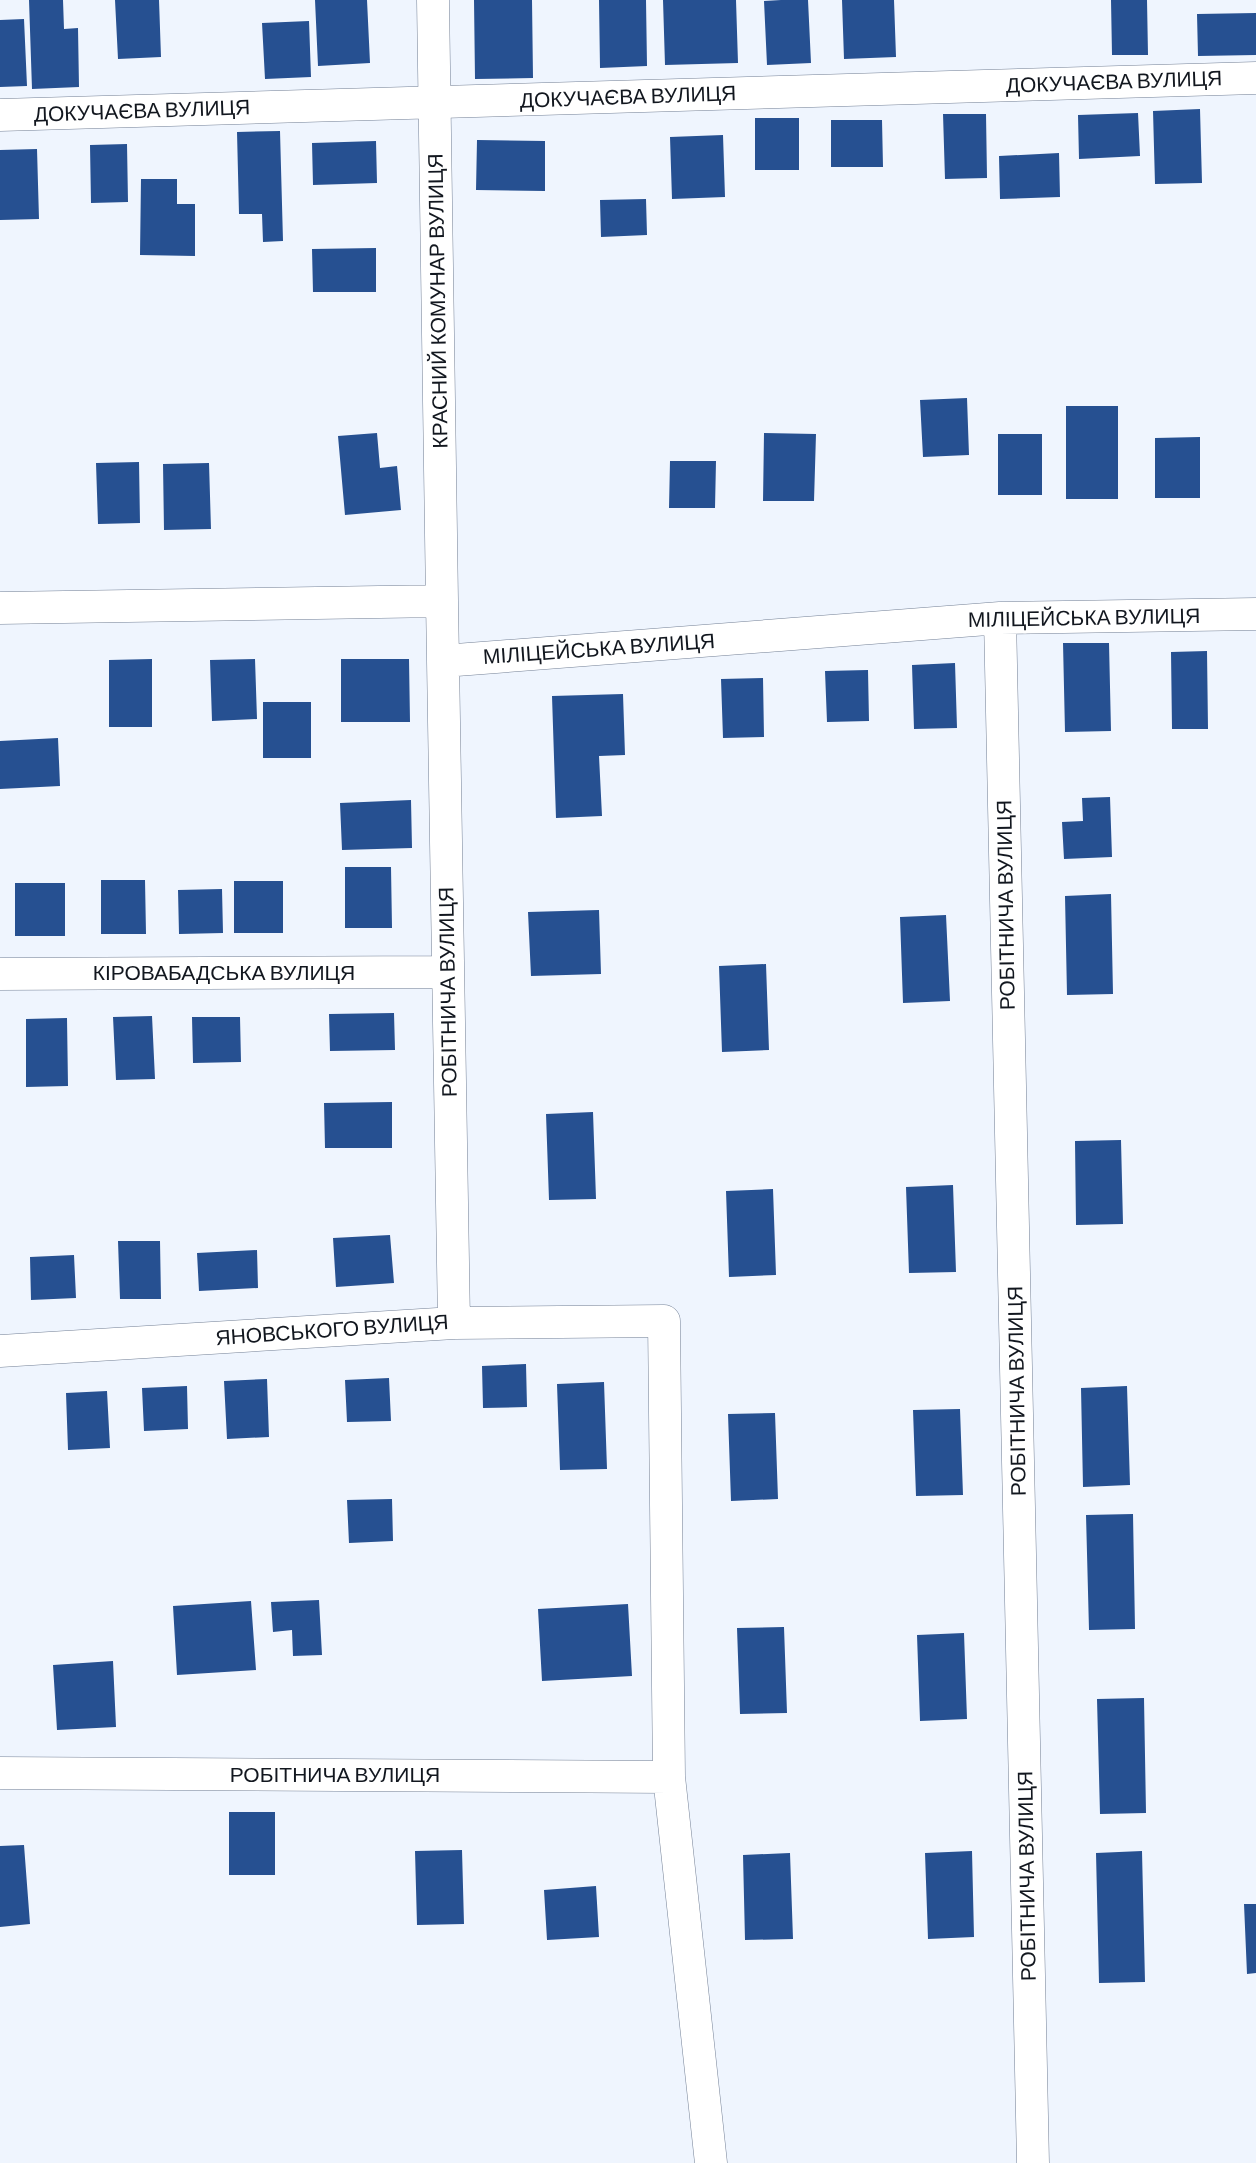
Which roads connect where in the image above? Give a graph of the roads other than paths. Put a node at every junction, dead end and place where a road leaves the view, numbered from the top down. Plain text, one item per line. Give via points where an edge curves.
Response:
1 (433, 0) edge
2 (1256, 78) edge
3 (434, 103) junction
4 (0, 115) edge
5 (442, 602) junction
6 (0, 608) edge
7 (1256, 614) edge
8 (1000, 618) junction
9 (443, 661) junction
10 (448, 972) junction
11 (0, 974) edge
12 (454, 1323) junction
13 (0, 1351) edge
14 (0, 1773) edge
15 (669, 1777) junction
16 (711, 2163) edge
17 (1033, 2163) edge

1 - 3 street, КРАСНИЙ КОМУНАР ВУЛИЦЯ
2 - 3 street, ДОКУЧАЄВА ВУЛИЦЯ
3 - 4 street, ДОКУЧАЄВА ВУЛИЦЯ
3 - 5 street, КРАСНИЙ КОМУНАР ВУЛИЦЯ
5 - 6 street
5 - 9 street
7 - 8 street, МІЛІЦЕЙСЬКА ВУЛИЦЯ
8 - 9 street, МІЛІЦЕЙСЬКА ВУЛИЦЯ
8 - 17 street, РОБІТНИЧА ВУЛИЦЯ
9 - 10 street, РОБІТНИЧА ВУЛИЦЯ
10 - 11 street, КІРОВАБАДСЬКА ВУЛИЦЯ
10 - 12 street, РОБІТНИЧА ВУЛИЦЯ
12 - 13 street, ЯНОВСЬКОГО ВУЛИЦЯ
12 - 15 street, ЯНОВСЬКОГО ВУЛИЦЯ via 664,1321
14 - 15 street, РОБІТНИЧА ВУЛИЦЯ
15 - 16 street

